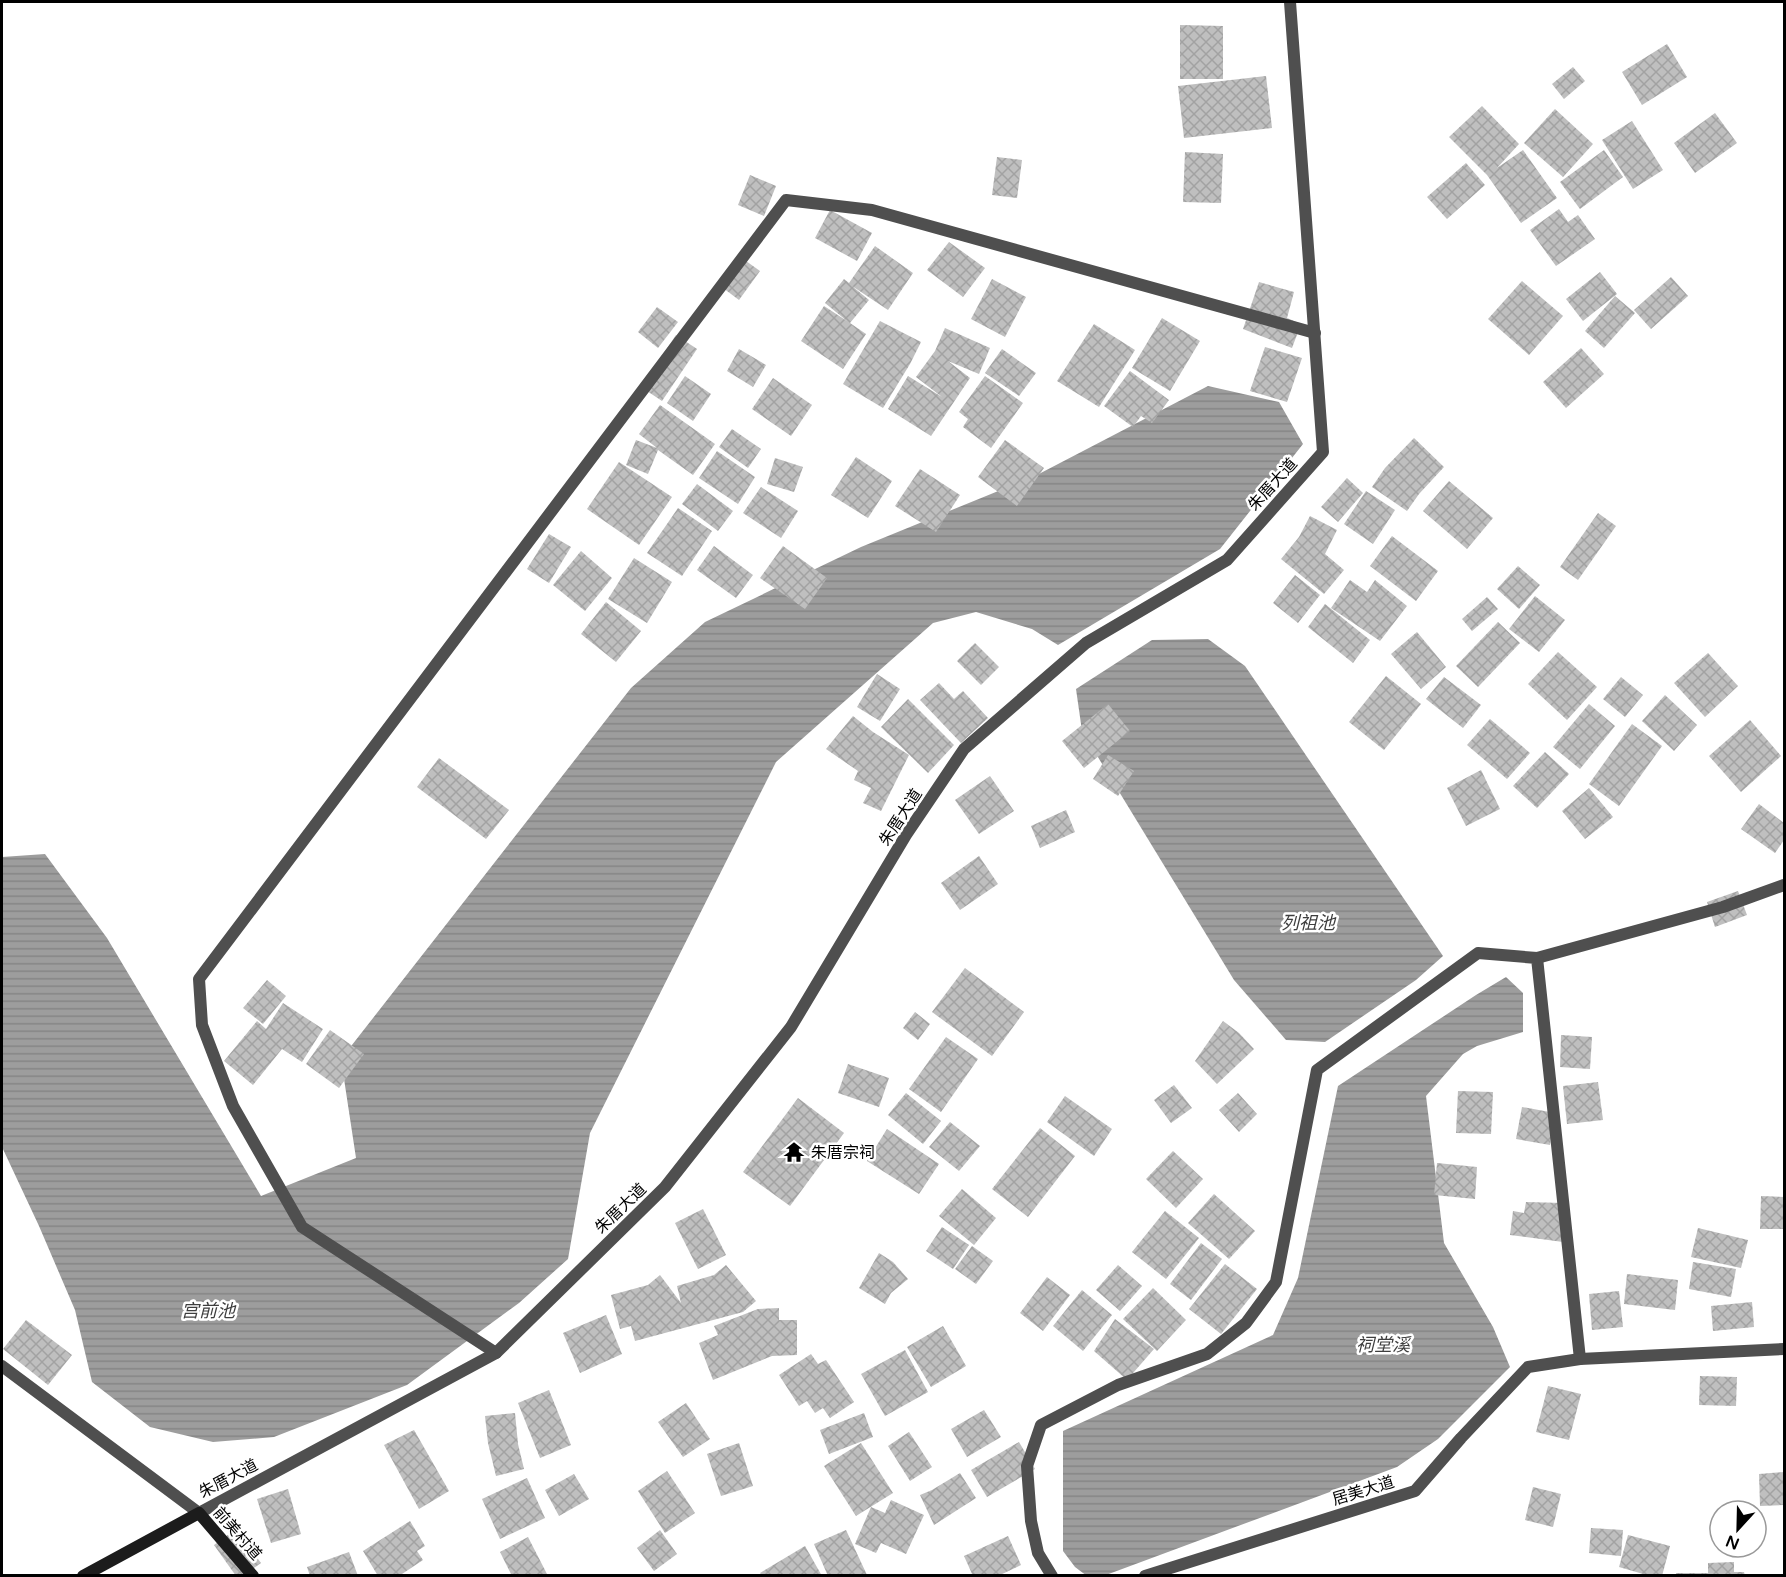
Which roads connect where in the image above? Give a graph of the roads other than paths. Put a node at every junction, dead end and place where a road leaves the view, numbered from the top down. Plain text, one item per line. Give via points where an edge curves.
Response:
1 (1290, 2) edge
2 (1315, 333) junction
3 (1785, 885) edge
4 (1537, 958) junction
5 (1785, 1349) edge
6 (496, 1353) junction
7 (1580, 1359) junction
8 (2, 1366) edge
9 (199, 1513) junction
10 (83, 1575) edge
11 (253, 1575) edge
12 (1052, 1575) edge
13 (1145, 1575) edge

1 - 2 street, 朱厝大道
2 - 6 street, 朱厝大道 via 1323,452 1227,560 1086,643 964,749 906,835 791,1027 665,1187
2 - 6 street via 872,210 786,200 199,979 202,1025 233,1106 302,1227
3 - 4 street via 1723,907
4 - 7 street
4 - 12 street via 1478,953 1317,1070 1276,1282 1246,1323 1206,1354 1118,1385 1041,1425 1027,1466 1030,1521 1038,1553
5 - 7 street, 居美大道
6 - 9 street, 朱厝大道
7 - 13 street, 居美大道 via 1528,1367 1415,1491
8 - 9 street
9 - 10 street
9 - 11 street, 前美村道

